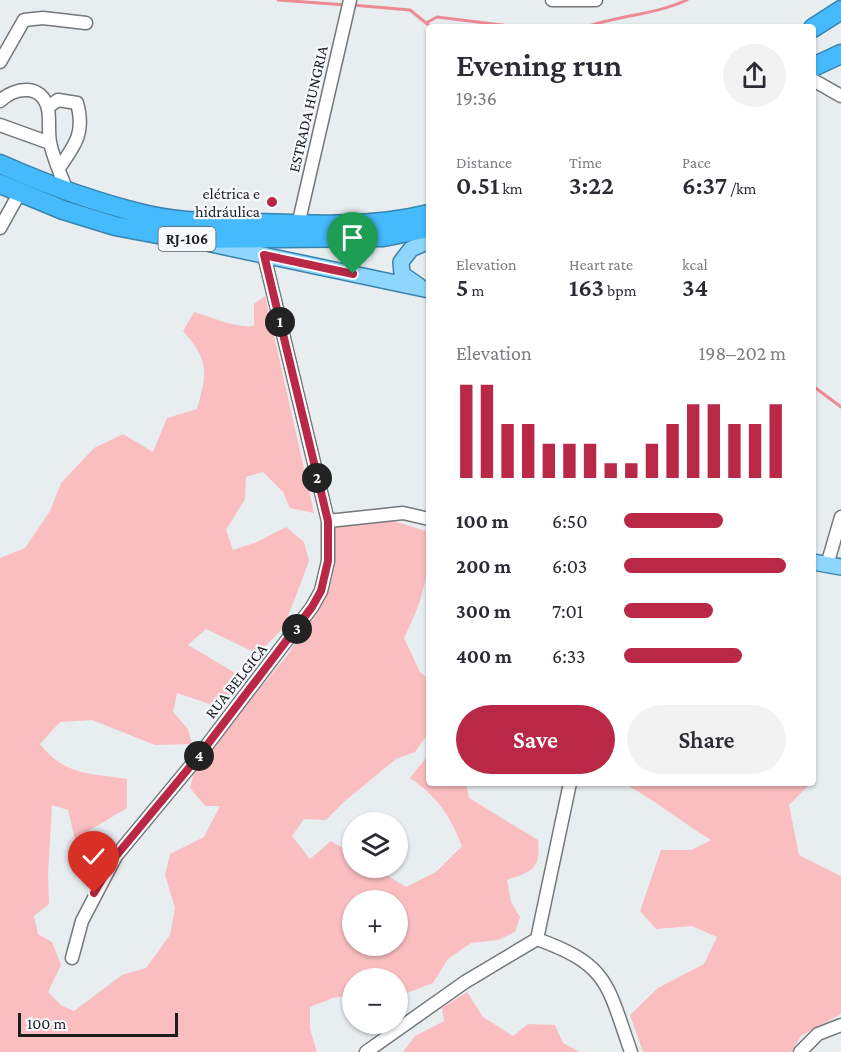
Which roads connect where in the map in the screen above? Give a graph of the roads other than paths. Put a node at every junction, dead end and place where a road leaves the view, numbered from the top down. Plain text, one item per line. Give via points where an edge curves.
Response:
1 (350, 0) edge
2 (552, 0) edge
3 (596, 0) edge
4 (841, 10) edge
5 (841, 17) edge
6 (86, 23) dead end
7 (816, 26) edge
8 (816, 27) edge
9 (841, 54) edge
10 (0, 62) edge
11 (816, 66) edge
12 (816, 82) edge
13 (841, 96) edge
14 (0, 101) edge
15 (48, 107) junction
16 (0, 125) edge
17 (50, 143) junction
18 (0, 164) edge
19 (59, 168) junction
20 (0, 184) edge
21 (67, 191) junction
22 (20, 192) junction
23 (426, 215) edge
24 (298, 225) junction
25 (0, 228) edge
26 (426, 229) edge
27 (184, 239) junction
28 (426, 243) edge
29 (264, 255) junction
30 (426, 289) edge
31 (426, 290) edge
32 (841, 517) edge
33 (426, 518) edge
34 (328, 521) junction
35 (827, 564) edge
36 (569, 786) edge
37 (537, 939) junction
38 (72, 958) dead end
39 (841, 1025) edge
40 (366, 1052) edge
41 (631, 1052) edge
42 (800, 1052) edge

1 - 24 street, ESTRADA HUNGRIA
2 - 3 street
4 - 7 highway
5 - 8 highway
6 - 10 street via 24,20
9 - 11 highway
12 - 13 street
14 - 15 street via 16,90 28,89 38,92
15 - 17 street
15 - 19 street via 58,100 77,102 82,121 76,143
16 - 17 street
17 - 19 street
18 - 21 highway, RJ-106
19 - 21 street
20 - 22 highway, RJ-106
21 - 24 highway, RJ-106 via 147,215 189,221
22 - 25 street
22 - 27 highway, RJ-106 via 115,226
23 - 24 highway, RJ-106 via 403,220
26 - 27 highway, RJ-106 via 383,237
27 - 29 main road
28 - 30 main road via 407,253 400,267 406,277
29 - 31 main road
29 - 34 street, RUA BELGICA
32 - 35 street
33 - 34 street via 403,513
34 - 38 street, RUA BELGICA via 328,561 321,591 312,607 198,757 116,856 94,893
36 - 37 street
37 - 40 street via 465,982
37 - 41 street via 568,950 597,971 611,994
39 - 42 street via 818,1034

